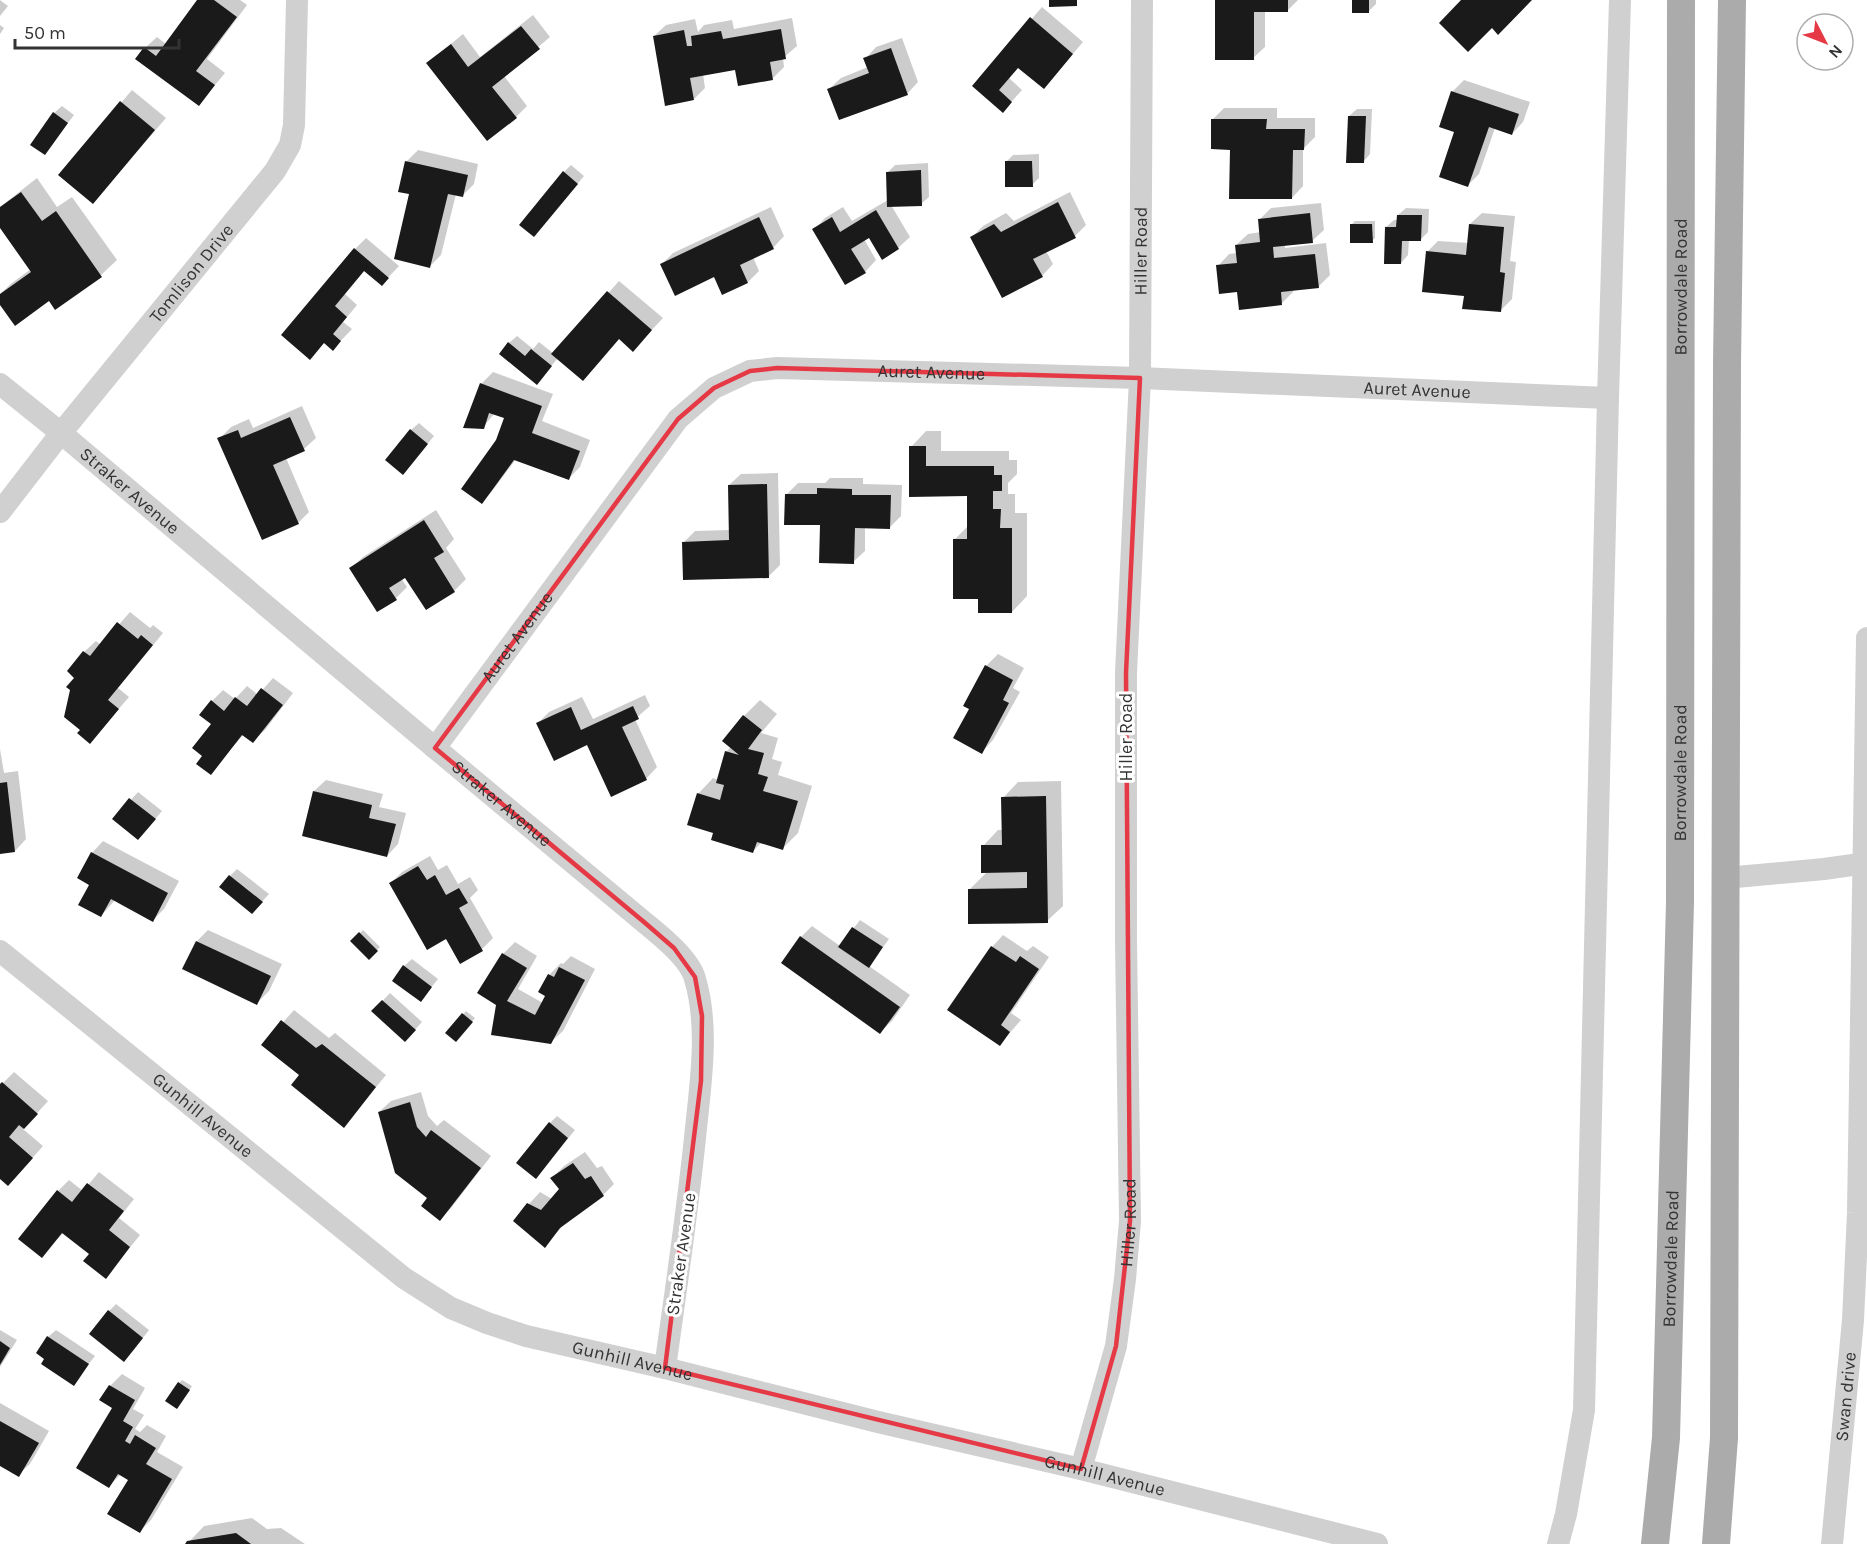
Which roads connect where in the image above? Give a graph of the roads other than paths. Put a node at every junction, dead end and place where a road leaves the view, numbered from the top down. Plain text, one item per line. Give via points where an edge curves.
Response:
1 (297, 0) edge
2 (1142, 0) edge
3 (1620, 0) edge
4 (1681, 0) edge
5 (1732, 0) edge
6 (1140, 378) junction
7 (0, 384) edge
8 (1608, 398) junction
9 (62, 433) junction
10 (0, 512) edge
11 (1867, 638) edge
12 (435, 748) junction
13 (1865, 863) edge
14 (1725, 878) junction
15 (0, 951) edge
16 (1860, 1320) edge
17 (665, 1368) junction
18 (1081, 1469) junction
19 (1377, 1544) edge
20 (1558, 1544) edge
21 (1655, 1544) edge
22 (1716, 1544) edge
23 (1832, 1544) edge

1 - 9 street, Tomlison Drive via 295,105 290,145 275,171
2 - 6 street, Hiller Road
3 - 8 street
4 - 21 main road, Borrowdale Road via 1680,902 1666,1438
5 - 14 main road
6 - 8 street, Auret Avenue
6 - 12 street, Auret Avenue via 777,368 750,371 714,388 678,419
6 - 18 street, Hiller Road via 1126,673 1130,1221 1116,1346
7 - 9 street, Straker Avenue
8 - 20 street via 1584,1410
9 - 10 street, Tomlison Drive
9 - 12 street, Straker Avenue
11 - 13 street, Swan drive
12 - 17 street, Straker Avenue via 674,948 695,977 702,1016 701,1081
13 - 14 street
13 - 16 street, Swan drive via 1858,1213
14 - 22 main road via 1724,1438
15 - 17 street, Gunhill Avenue via 404,1278 451,1308 526,1336
16 - 23 street, Swan drive
17 - 18 street, Gunhill Avenue
18 - 19 street, Gunhill Avenue

